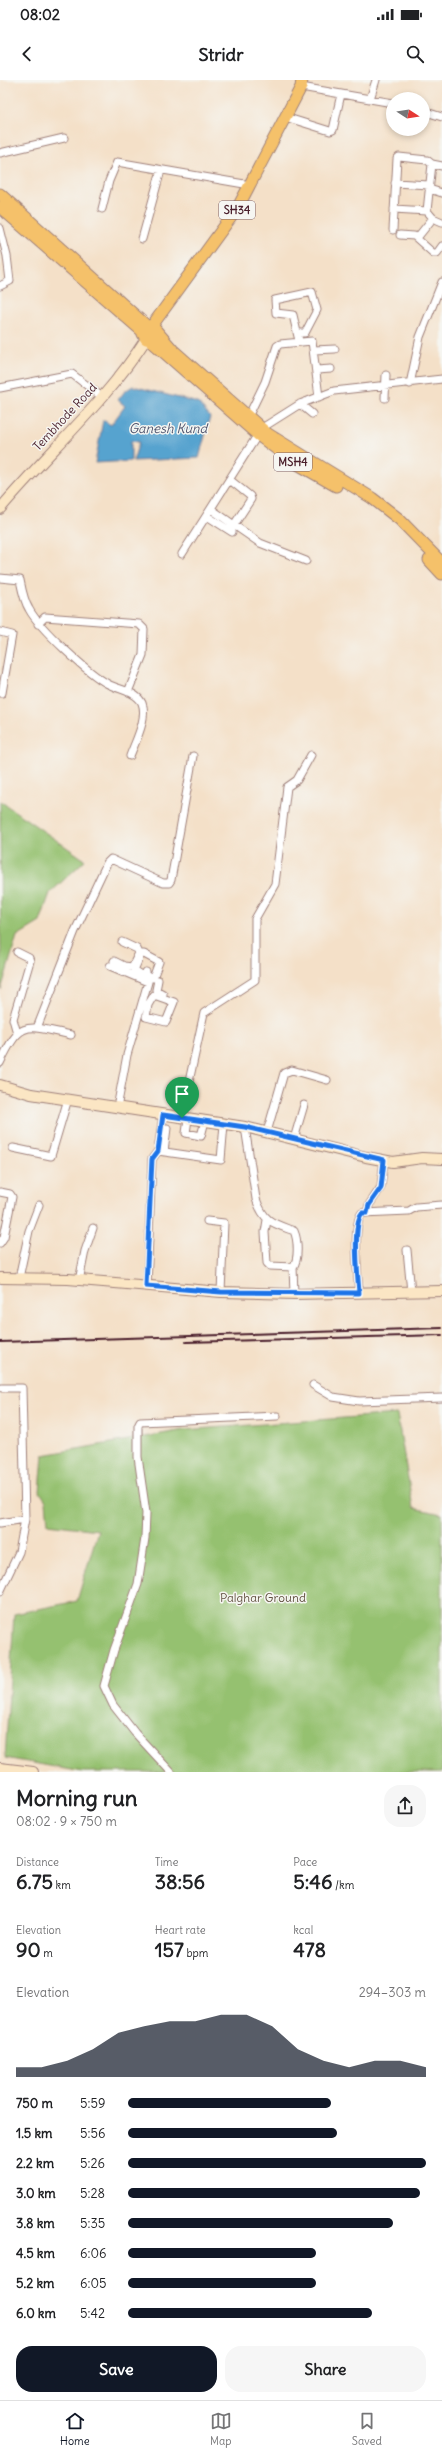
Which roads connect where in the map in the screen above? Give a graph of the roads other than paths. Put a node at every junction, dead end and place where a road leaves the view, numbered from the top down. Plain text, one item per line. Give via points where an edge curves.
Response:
1 (376, 80) edge
2 (301, 84) edge
3 (341, 94) junction
4 (370, 99) junction
5 (386, 102) edge
6 (430, 113) edge
7 (442, 117) edge
8 (285, 118) junction
9 (64, 138) dead end
10 (0, 153) edge
11 (432, 164) junction
12 (442, 166) edge
13 (161, 170) junction
14 (396, 183) junction
15 (250, 185) junction
16 (429, 187) junction
17 (442, 193) edge
18 (0, 194) edge
19 (0, 207) edge
20 (102, 209) dead end
21 (394, 209) junction
22 (427, 211) junction
23 (433, 218) junction
24 (442, 222) edge
25 (0, 228) edge
26 (393, 230) dead end
27 (400, 235) dead end
28 (417, 238) junction
29 (142, 239) dead end
30 (442, 246) edge
31 (442, 282) edge
32 (0, 286) edge
33 (149, 333) junction
34 (298, 333) junction
35 (299, 341) junction
36 (335, 349) dead end
37 (314, 350) junction
38 (331, 369) dead end
39 (317, 370) junction
40 (386, 375) dead end
41 (442, 379) edge
42 (385, 384) junction
43 (410, 384) junction
44 (0, 388) edge
45 (102, 397) junction
46 (319, 397) junction
47 (385, 398) dead end
48 (300, 404) junction
49 (312, 414) dead end
50 (248, 417) junction
51 (260, 432) junction
52 (230, 480) junction
53 (0, 509) edge
54 (211, 509) junction
55 (207, 516) junction
56 (233, 529) junction
57 (182, 554) dead end
58 (306, 561) dead end
59 (442, 563) edge
60 (442, 574) edge
61 (0, 578) edge
62 (38, 624) junction
63 (0, 632) edge
64 (128, 692) junction
65 (0, 693) edge
66 (311, 755) dead end
67 (130, 756) dead end
68 (193, 756) dead end
69 (122, 942) dead end
70 (17, 952) dead end
71 (112, 964) dead end
72 (123, 968) junction
73 (162, 969) dead end
74 (145, 978) junction
75 (158, 980) junction
76 (170, 995) dead end
77 (145, 1004) junction
78 (37, 1028) junction
79 (17, 1033) junction
80 (71, 1035) dead end
81 (0, 1063) edge
82 (327, 1080) dead end
83 (0, 1085) edge
84 (68, 1099) junction
85 (304, 1105) dead end
86 (117, 1108) junction
87 (163, 1115) junction
88 (184, 1118) junction
89 (205, 1121) junction
90 (224, 1124) junction
91 (245, 1127) junction
92 (167, 1128) dead end
93 (267, 1132) junction
94 (294, 1139) junction
95 (13, 1148) dead end
96 (161, 1151) junction
97 (442, 1159) edge
98 (384, 1160) junction
99 (0, 1192) edge
100 (39, 1205) dead end
101 (442, 1205) edge
102 (367, 1213) junction
103 (267, 1220) junction
104 (207, 1221) dead end
105 (93, 1228) dead end
106 (0, 1243) edge
107 (407, 1250) dead end
108 (293, 1267) junction
109 (0, 1278) edge
110 (19, 1278) junction
111 (79, 1281) junction
112 (146, 1286) junction
113 (442, 1291) edge
114 (221, 1292) junction
115 (411, 1292) junction
116 (359, 1293) junction
117 (294, 1294) junction
118 (313, 1385) dead end
119 (2, 1388) dead end
120 (442, 1398) edge
121 (277, 1416) dead end
122 (25, 1519) junction
123 (0, 1523) edge
124 (0, 1592) edge
125 (0, 1768) edge
126 (33, 1772) edge
127 (171, 1772) edge

1 - 4 street
2 - 3 street
2 - 8 main road, SH34
3 - 4 street
3 - 8 street via 333,130
4 - 5 street
6 - 7 street
8 - 15 main road, SH34
9 - 10 street
11 - 12 street
11 - 14 street via 427,160 399,157
11 - 16 street
13 - 15 street
13 - 20 street via 117,162
13 - 29 street
14 - 16 street
14 - 21 street
15 - 33 main road, SH34 via 237,209
16 - 17 street
16 - 22 street
18 - 33 main road, MSH4
19 - 33 main road, MSH4
21 - 22 street
21 - 26 street
22 - 23 street
23 - 24 street
23 - 28 street
25 - 32 street via 10,281
27 - 28 street
28 - 30 street via 419,243 433,253 437,253
31 - 43 street via 420,337
33 - 45 street, Tembhode Road
33 - 50 main road, MSH4
33 - 51 main road, MSH4
34 - 34 street via 293,315 276,313 275,300 312,292 317,310 305,333
34 - 35 street
35 - 37 street via 312,341
35 - 50 street via 277,346 265,382
36 - 37 street
37 - 39 street
38 - 39 street
39 - 46 street
40 - 42 street
41 - 43 street
42 - 43 street
42 - 46 street via 334,391
42 - 47 street
44 - 45 street via 72,374
45 - 53 street, Tembhode Road via 30,473
46 - 48 street
48 - 49 street
48 - 51 street
50 - 51 main road, MSH4
51 - 52 street
51 - 59 main road, MSH4 via 372,498 399,520
51 - 60 main road, MSH4 via 294,462 384,516
52 - 54 street
52 - 56 street via 251,499
54 - 55 street
54 - 56 street
55 - 56 street
55 - 57 street
56 - 58 street
61 - 62 street via 20,580 28,609
62 - 64 street via 95,675 108,684
62 - 64 street via 45,617 139,624 144,628 143,655
63 - 65 street via 12,634
64 - 67 street via 137,696 142,704 144,716
66 - 88 street via 297,780 287,787 275,884 255,919 255,980 204,1013
68 - 78 street via 171,880 164,883 111,859 107,863 75,931
69 - 72 street via 138,949 132,967
70 - 79 street via 30,961 13,1019
71 - 72 street
72 - 74 street
73 - 75 street
74 - 75 street
74 - 77 street
75 - 76 street via 157,992
77 - 77 street via 146,1017 166,1022 174,1002 154,995
77 - 86 street via 127,1055
78 - 79 street via 24,1029
78 - 80 street
79 - 81 street
82 - 93 street via 292,1070 284,1073
83 - 84 street via 31,1094
84 - 86 street
84 - 95 street via 51,1156
85 - 94 street
86 - 87 street
87 - 88 street
87 - 96 street
88 - 89 street
88 - 89 street via 186,1133 201,1136
89 - 90 street
90 - 91 street
90 - 96 street via 221,1160
91 - 93 street
91 - 103 street via 256,1199
92 - 96 street
93 - 94 street
94 - 98 street
96 - 112 street via 152,1159
97 - 98 street
98 - 102 street via 381,1188 369,1205
99 - 106 street via 12,1197 4,1237
100 - 110 street via 29,1231
101 - 102 street via 416,1207 409,1211
102 - 116 street via 362,1213 359,1217
103 - 108 street via 294,1231 297,1238 296,1263
103 - 108 street via 264,1232 268,1263 270,1266
104 - 114 street via 224,1223
105 - 111 street
107 - 115 street
108 - 117 street
109 - 110 street
110 - 111 street
111 - 112 street
112 - 114 street
113 - 115 street
114 - 117 street
115 - 116 street
116 - 117 street
118 - 120 street via 333,1397 359,1401
119 - 122 street via 22,1388
121 - 127 street via 140,1422 138,1426 138,1457 146,1514 145,1538 138,1584 104,1686 110,1700 135,1733
122 - 123 street
122 - 124 street via 19,1552
125 - 126 street

